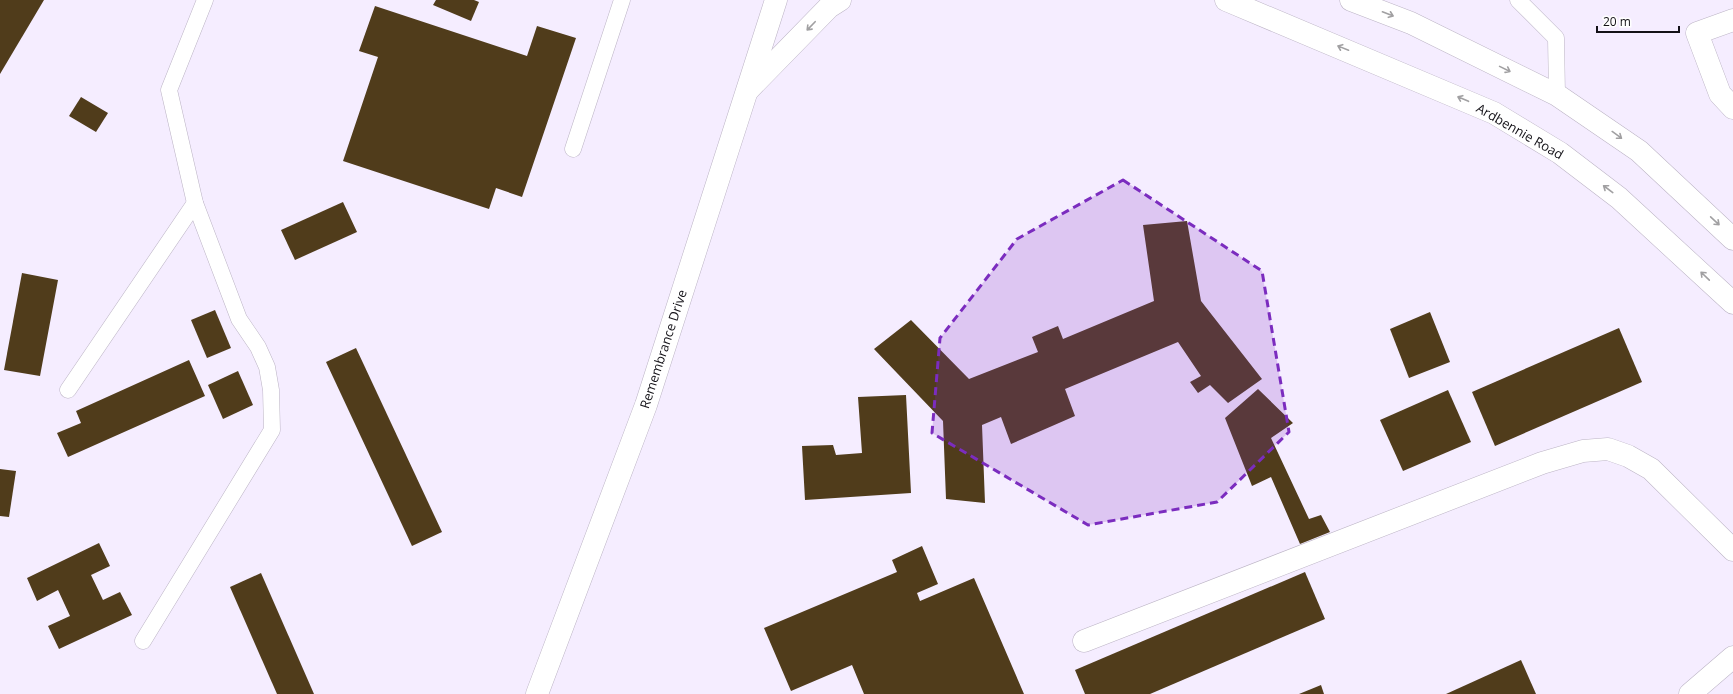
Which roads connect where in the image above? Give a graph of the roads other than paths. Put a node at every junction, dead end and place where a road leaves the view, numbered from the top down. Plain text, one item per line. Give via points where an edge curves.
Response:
1 (204, 0) edge
2 (622, 0) edge
3 (776, 0) edge
4 (840, 0) edge
5 (1226, 0) edge
6 (1352, 0) edge
7 (1518, 0) edge
8 (1733, 20) edge
9 (745, 93) junction
10 (1557, 95) junction
11 (1733, 108) edge
12 (573, 149) dead end
13 (195, 203) junction
14 (1733, 239) edge
15 (1733, 303) edge
16 (68, 390) dead end
17 (1733, 550) edge
18 (143, 641) dead end
19 (1084, 641) dead end
20 (1733, 657) edge
21 (537, 694) edge
22 (1690, 694) edge

1 - 13 lane via 169,90
2 - 12 lane
3 - 9 main road, Remembrance Drive
4 -> 9 main road via 829,7
15 -> 5 main road, Ardbennie Road via 1619,198 1560,153 1494,113
6 -> 10 main road via 1411,23
7 - 10 lane via 1556,38
8 - 11 main road via 1697,34 1720,94
9 - 21 main road, Remembrance Drive via 646,406
10 -> 14 main road via 1638,151
13 - 16 lane
13 - 18 lane via 239,319 267,366 271,390 272,430
17 - 19 main road via 1651,469 1628,456 1608,449 1583,451 1542,463
20 - 22 main road

